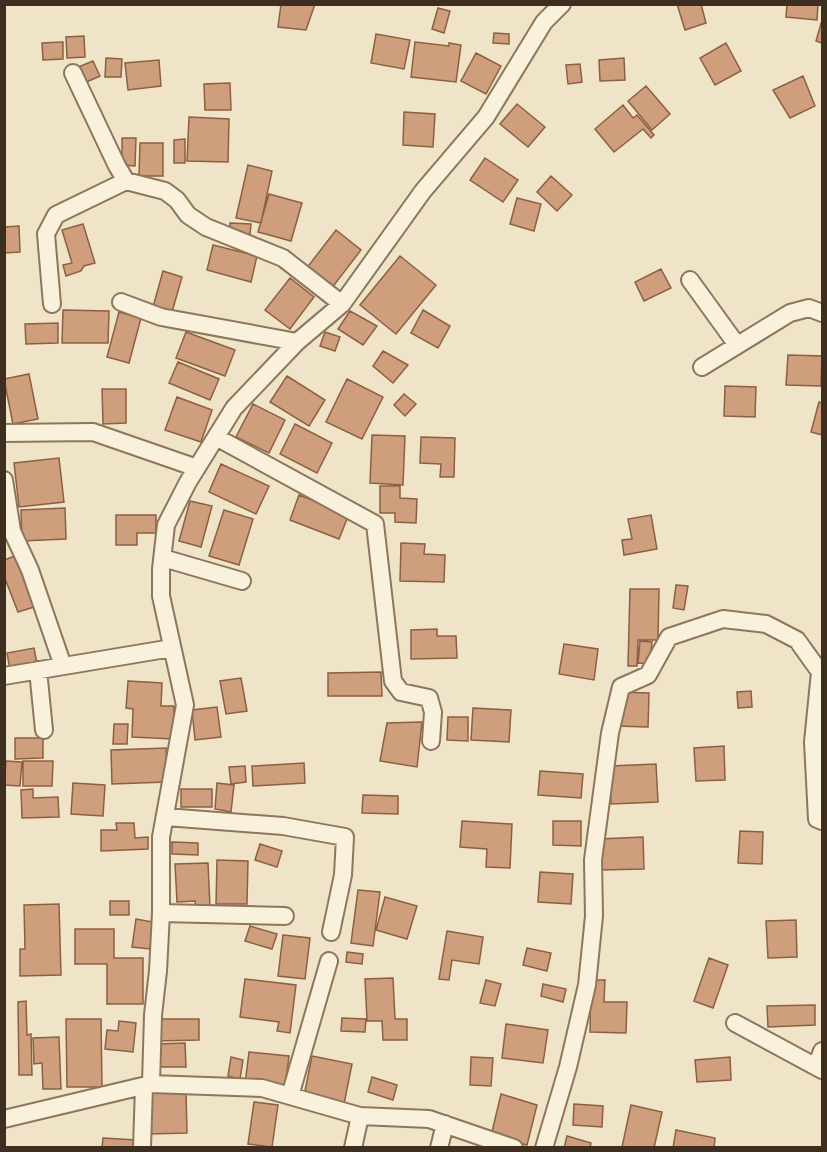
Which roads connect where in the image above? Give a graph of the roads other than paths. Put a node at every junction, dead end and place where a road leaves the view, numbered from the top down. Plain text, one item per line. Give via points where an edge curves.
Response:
1 (562, 4) edge
2 (73, 73) dead end
3 (126, 181) junction
4 (690, 280) dead end
5 (121, 302) dead end
6 (52, 304) dead end
7 (342, 304) junction
8 (822, 313) edge
9 (297, 342) junction
10 (737, 345) junction
11 (702, 367) dead end
12 (4, 434) edge
13 (216, 437) junction
14 (197, 468) junction
15 (4, 480) edge
16 (163, 558) junction
17 (242, 581) dead end
18 (172, 648) junction
19 (63, 666) junction
20 (38, 670) junction
21 (4, 676) edge
22 (44, 730) dead end
23 (431, 741) dead end
24 (166, 817) junction
25 (822, 821) edge
26 (161, 913) junction
27 (285, 916) dead end
28 (331, 932) dead end
29 (329, 961) dead end
30 (735, 1023) dead end
31 (820, 1063) edge
32 (147, 1085) junction
33 (290, 1096) junction
34 (360, 1116) junction
35 (4, 1119) edge
36 (445, 1124) junction
37 (142, 1148) edge
38 (353, 1148) edge
39 (439, 1148) edge
40 (514, 1148) edge
41 (544, 1148) edge

1 - 7 street via 544,22 486,117 423,191
2 - 3 street
3 - 6 street via 56,215 46,234
3 - 7 street via 165,191 206,227 283,258
4 - 10 street
5 - 9 street via 161,317
7 - 9 street
8 - 10 street via 809,308 790,313
9 - 13 street via 234,408
10 - 11 street
12 - 14 street via 93,432
13 - 14 street
13 - 23 street via 375,524 393,681 401,692 429,698 433,712
14 - 16 street via 166,525
15 - 19 street via 12,531 30,570
16 - 17 street
16 - 18 street via 161,596
18 - 19 street
18 - 24 street via 185,705
19 - 20 street
20 - 21 street
20 - 22 street
24 - 26 street via 161,837
24 - 28 street via 283,826 345,837 343,874
25 - 41 street via 817,819 813,742 820,672 797,640 766,624 723,619 669,637 648,675 621,687 610,733 593,860 594,916 586,985 568,1067
26 - 27 street
26 - 32 street
29 - 33 street
30 - 31 street
32 - 33 street via 262,1088
32 - 35 street
32 - 37 street
33 - 34 street
34 - 36 street via 429,1119
34 - 38 street
36 - 39 street
36 - 40 street

